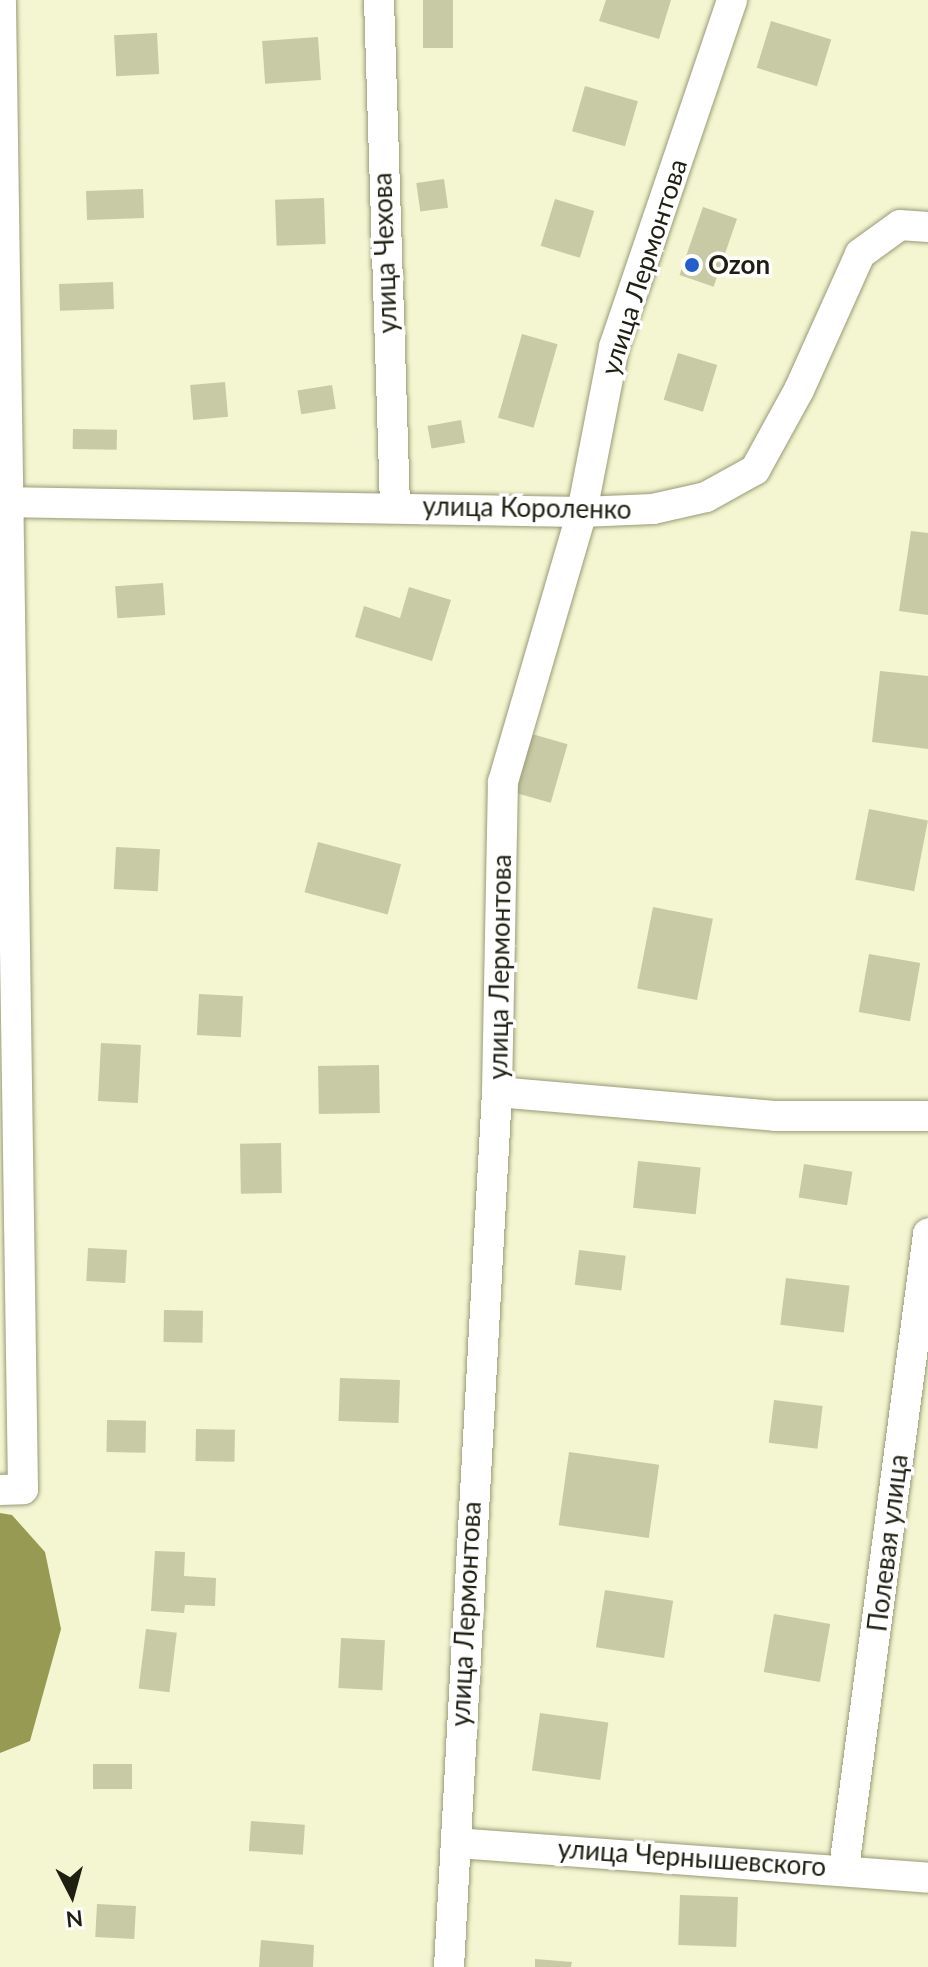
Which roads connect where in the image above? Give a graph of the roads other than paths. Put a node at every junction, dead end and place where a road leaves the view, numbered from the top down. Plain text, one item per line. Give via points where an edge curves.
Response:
1 (1, 0) edge
2 (379, 0) edge
3 (732, 0) edge
4 (914, 226) edge
5 (765, 485) dead end
6 (706, 497) junction
7 (4, 502) edge
8 (395, 506) junction
9 (582, 512) junction
10 (497, 1092) junction
11 (928, 1116) edge
12 (928, 1234) edge
13 (11, 1490) edge
14 (456, 1843) junction
15 (846, 1860) junction
16 (928, 1878) edge
17 (449, 1967) edge

1 - 7 street
2 - 8 street, улица Чехова
3 - 9 street, улица Лермонтова via 614,347
4 - 6 street, улица Короленко via 860,254 799,390 755,470
5 - 6 street
6 - 9 street, улица Короленко via 653,509
7 - 8 street, улица Короленко
7 - 13 street
8 - 9 street, улица Короленко
9 - 10 street, улица Лермонтова via 503,782
10 - 11 street via 775,1116
10 - 14 street, улица Лермонтова
12 - 15 street, Полевая улица
14 - 15 street, улица Чернышевского
14 - 17 street, улица Лермонтова
15 - 16 street, улица Чернышевского

